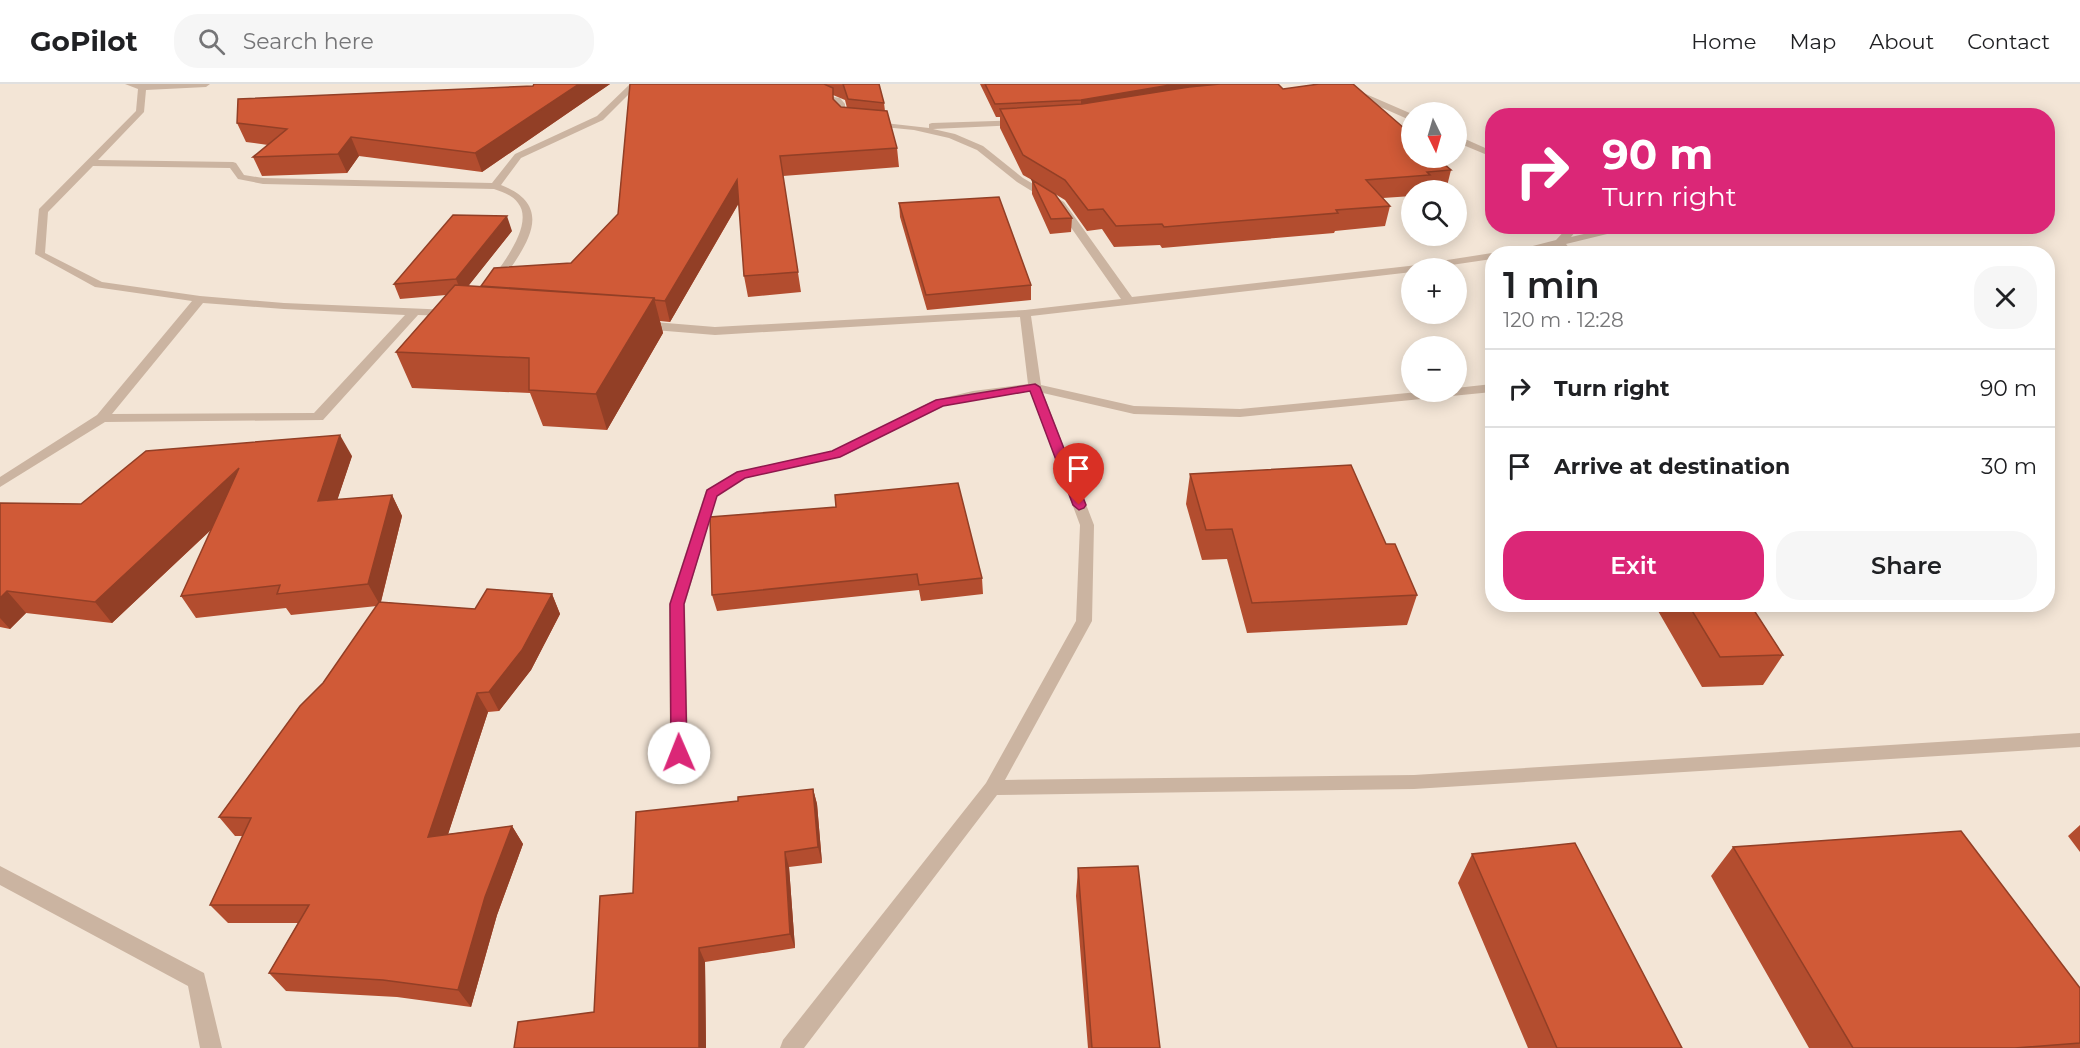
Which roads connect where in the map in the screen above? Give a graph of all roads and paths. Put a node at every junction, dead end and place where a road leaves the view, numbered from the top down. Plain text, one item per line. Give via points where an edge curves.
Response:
1 (129, 84) edge
2 (206, 84) edge
3 (635, 84) edge
4 (1343, 87) edge
5 (142, 88) junction
6 (806, 97) edge
7 (1401, 113) edge
8 (1033, 121) edge
9 (914, 127) junction
10 (1467, 143) edge
11 (1485, 151) edge
12 (91, 164) junction
13 (495, 186) junction
14 (1567, 234) edge
15 (1599, 234) edge
16 (1559, 243) junction
17 (1545, 246) edge
18 (1562, 246) edge
19 (1485, 257) edge
20 (1467, 260) edge
21 (1401, 270) edge
22 (487, 296) edge
23 (200, 299) junction
24 (1130, 302) junction
25 (414, 312) junction
26 (1025, 313) junction
27 (465, 314) edge
28 (624, 324) edge
29 (1035, 387) junction
30 (1485, 389) edge
31 (102, 417) junction
32 (0, 483) edge
33 (2080, 740) edge
34 (679, 753) dead end
35 (992, 788) junction
36 (0, 875) edge
37 (793, 1047) edge
38 (211, 1048) edge

1 - 5 street
2 - 5 street
3 - 13 street via 600,118 518,156
4 - 7 street
5 - 12 street via 140,111
6 - 9 street via 837,100 846,121
8 - 9 street
9 - 24 street via 980,148 1020,180 1060,204
10 - 11 street
12 - 13 street via 234,165 241,177 263,181
12 - 23 street via 43,211 40,254 99,285
13 - 22 street via 513,191 524,202 529,221 524,239
14 - 16 street
15 - 16 street
16 - 17 street
16 - 18 street
19 - 20 street
21 - 24 street
23 - 25 street
23 - 31 street
24 - 26 street
25 - 27 street
25 - 31 street via 318,417
26 - 28 street via 715,331
26 - 29 street
29 - 30 street via 1134,410 1240,413
29 - 34 street via 940,403 836,454 741,475 711,493 677,604
29 - 35 street via 1087,525 1084,621
31 - 32 street
33 - 35 street via 1414,782
35 - 37 street
36 - 38 street via 197,980

